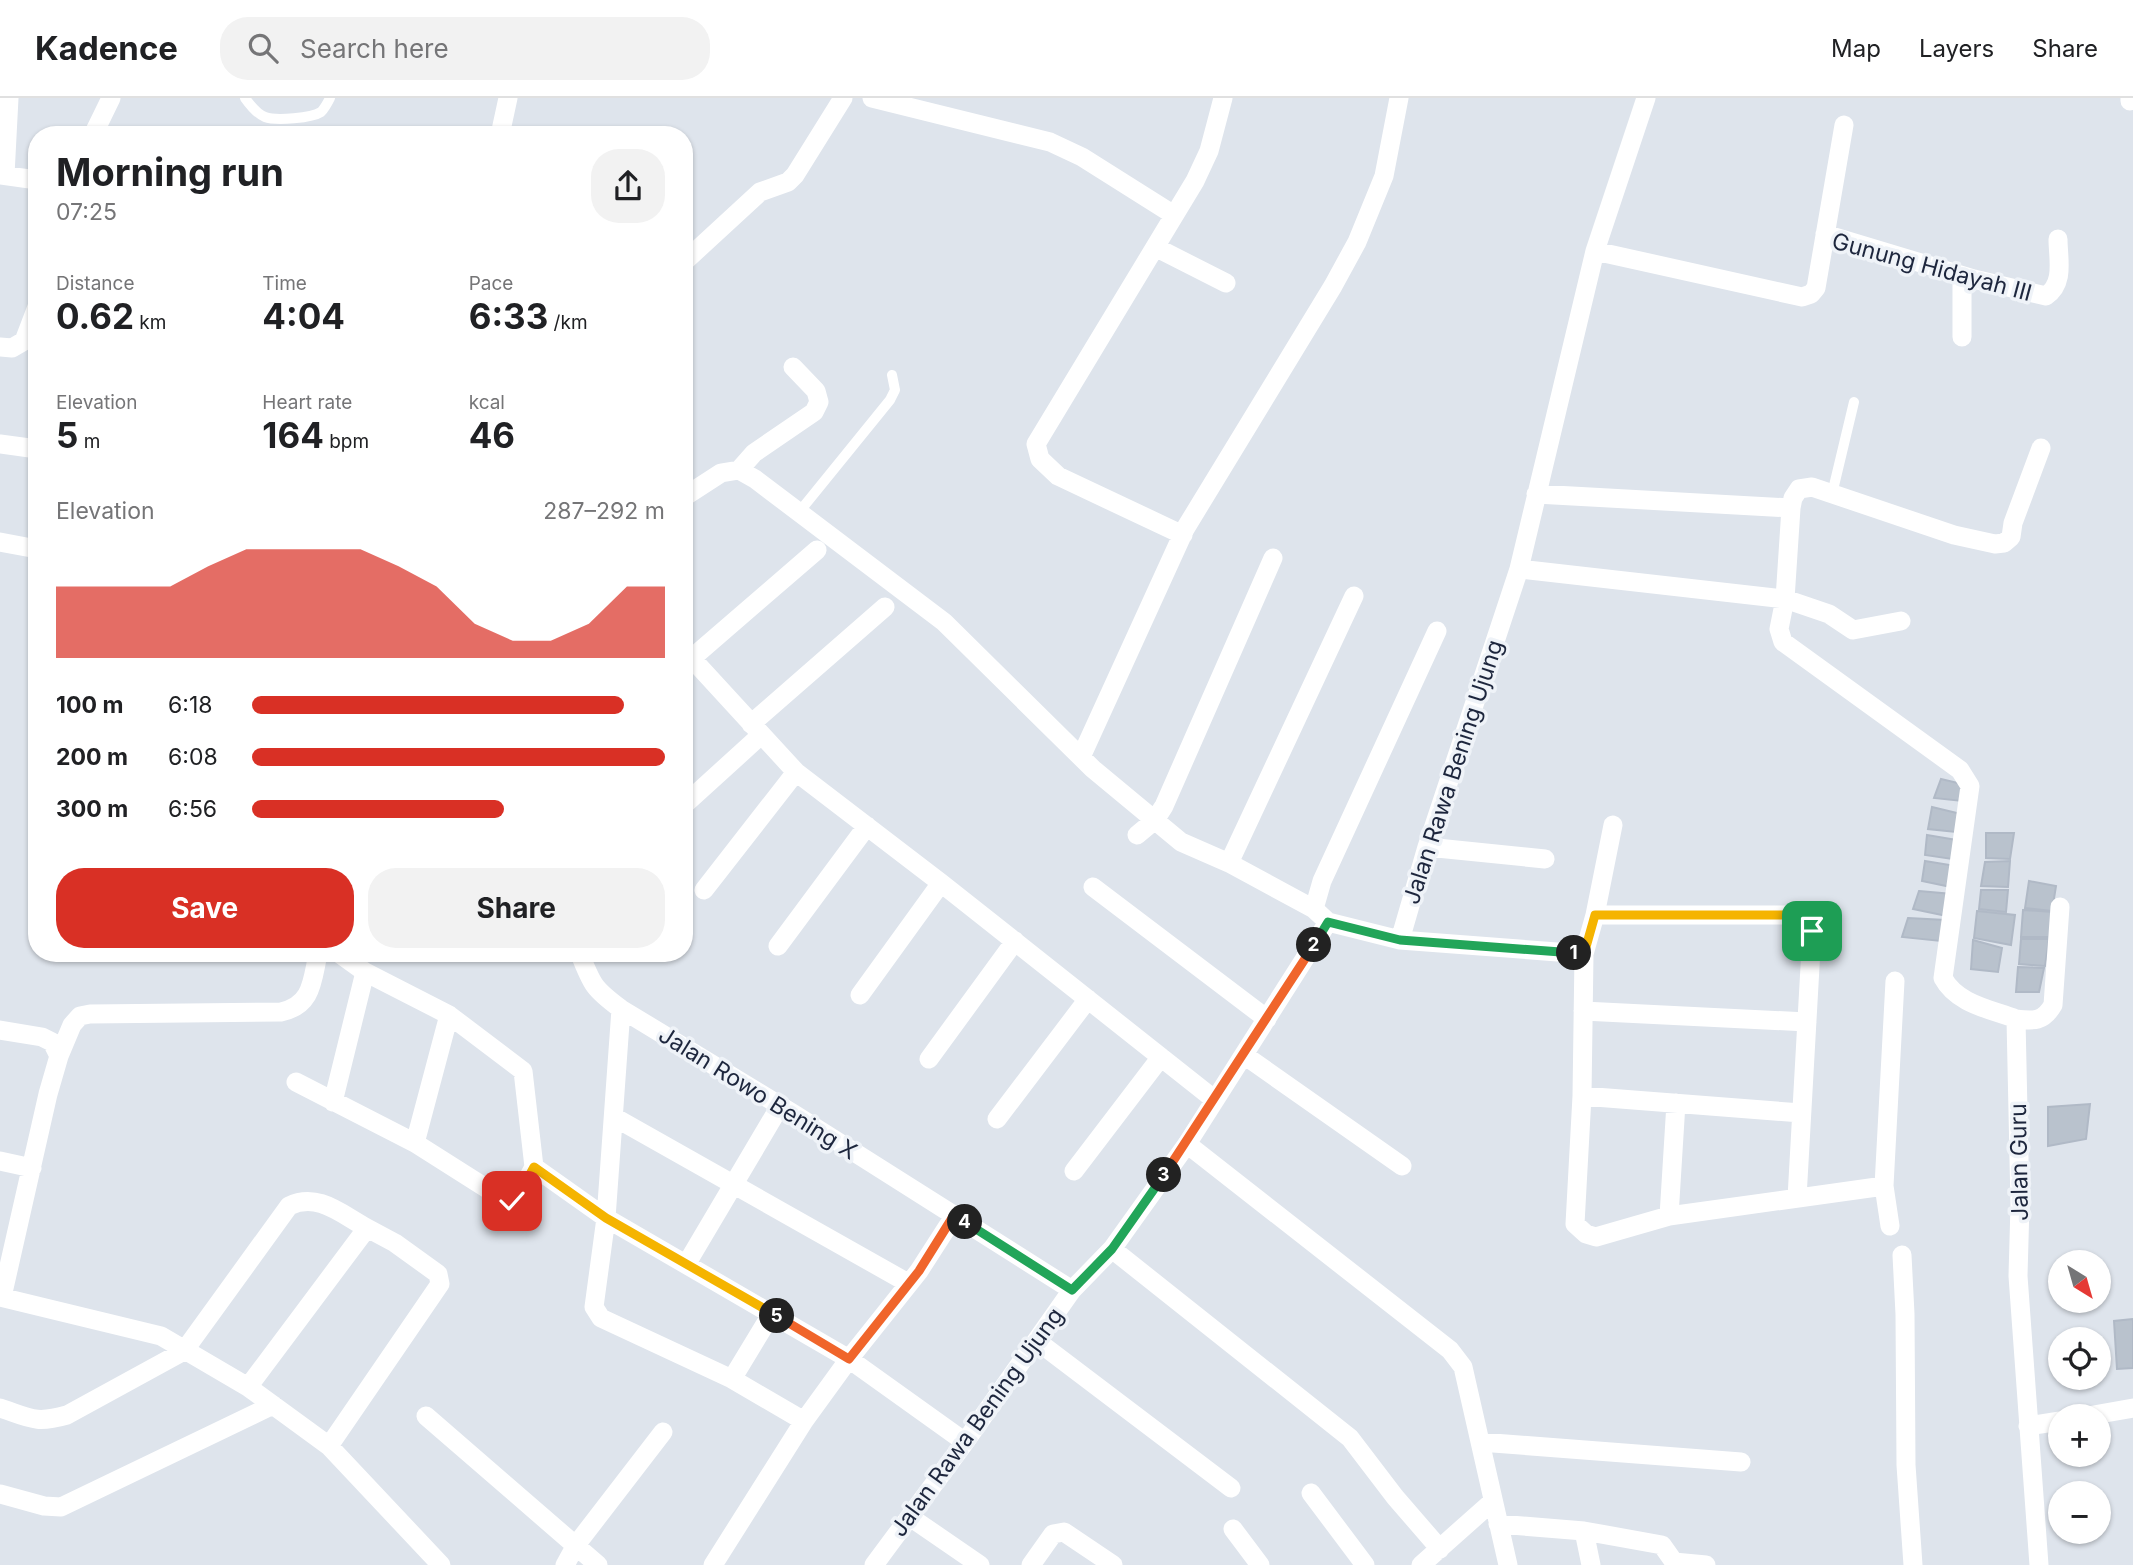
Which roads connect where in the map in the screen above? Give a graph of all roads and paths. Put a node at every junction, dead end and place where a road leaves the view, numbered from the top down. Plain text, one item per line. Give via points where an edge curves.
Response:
1 (9, 98) edge
2 (97, 98) edge
3 (111, 98) edge
4 (245, 98) edge
5 (330, 98) edge
6 (508, 98) edge
7 (844, 98) edge
8 (872, 98) edge
9 (1223, 98) edge
10 (1399, 98) edge
11 (1646, 98) edge
12 (1844, 125) dead end
13 (96, 126) edge
14 (97, 126) edge
15 (502, 126) edge
16 (3, 175) edge
17 (28, 179) edge
18 (1174, 215) junction
19 (1825, 234) junction
20 (2058, 239) dead end
21 (1155, 247) junction
22 (1595, 251) junction
23 (693, 254) edge
24 (1962, 276) junction
25 (1226, 283) dead end
26 (28, 331) edge
27 (1962, 337) dead end
28 (0, 347) edge
29 (793, 366) dead end
30 (892, 375) dead end
31 (1854, 402) dead end
32 (0, 443) edge
33 (28, 448) edge
34 (2041, 448) dead end
35 (739, 470) junction
36 (693, 491) edge
37 (1536, 494) junction
38 (1832, 494) junction
39 (1791, 508) junction
40 (800, 511) junction
41 (1183, 535) junction
42 (0, 542) edge
43 (28, 547) edge
44 (817, 550) dead end
45 (1273, 558) dead end
46 (1518, 569) junction
47 (1354, 596) dead end
48 (1785, 599) junction
49 (885, 607) dead end
50 (1901, 621) dead end
51 (1437, 631) dead end
52 (693, 650) edge
53 (693, 660) edge
54 (756, 730) junction
55 (1081, 757) junction
56 (796, 772) junction
57 (693, 791) edge
58 (1155, 820) junction
59 (1613, 825) dead end
60 (867, 826) junction
61 (1138, 835) dead end
62 (1427, 847) junction
63 (1545, 859) dead end
64 (1229, 863) junction
65 (941, 883) junction
66 (1093, 887) dead end
67 (704, 890) dead end
68 (2060, 907) dead end
69 (1595, 915) junction
70 (1321, 916) junction
71 (1400, 940) junction
72 (1015, 941) junction
73 (778, 946) dead end
74 (1584, 954) junction
75 (316, 962) edge
76 (352, 962) edge
77 (583, 962) edge
78 (366, 972) junction
79 (1895, 981) dead end
80 (860, 995) dead end
81 (1088, 999) junction
82 (621, 1009) junction
83 (1583, 1011) junction
84 (449, 1015) junction
85 (2016, 1018) junction
86 (1267, 1019) junction
87 (1807, 1021) junction
88 (0, 1030) edge
89 (1244, 1055) junction
90 (59, 1056) junction
91 (1161, 1057) junction
92 (929, 1059) dead end
93 (296, 1083) dead end
94 (1582, 1096) junction
95 (1215, 1100) junction
96 (333, 1102) junction
97 (1676, 1104) junction
98 (780, 1106) junction
99 (1801, 1113) junction
100 (614, 1117) junction
101 (997, 1119) dead end
102 (415, 1143) junction
103 (1187, 1143) junction
104 (0, 1161) edge
105 (1402, 1166) dead end
106 (534, 1167) junction
107 (32, 1168) junction
108 (1074, 1171) dead end
109 (734, 1185) junction
110 (1884, 1186) junction
111 (1797, 1198) junction
112 (954, 1215) junction
113 (1669, 1216) junction
114 (606, 1218) junction
115 (1890, 1226) dead end
116 (367, 1228) junction
117 (1112, 1249) junction
118 (1902, 1255) dead end
119 (687, 1263) junction
120 (908, 1283) junction
121 (1072, 1290) junction
122 (1, 1297) edge
123 (772, 1313) junction
124 (1037, 1341) junction
125 (184, 1351) junction
126 (849, 1359) junction
127 (732, 1379) junction
128 (248, 1387) junction
129 (273, 1405) junction
130 (0, 1408) edge
131 (2133, 1408) edge
132 (2111, 1412) edge
133 (426, 1416) dead end
134 (804, 1420) junction
135 (2048, 1423) edge
136 (2028, 1426) junction
137 (663, 1432) dead end
138 (965, 1442) junction
139 (1480, 1442) junction
140 (329, 1446) junction
141 (1741, 1462) dead end
142 (1231, 1488) dead end
143 (1311, 1493) dead end
144 (0, 1494) edge
145 (1493, 1501) junction
146 (910, 1517) junction
147 (1498, 1524) junction
148 (1233, 1528) dead end
149 (1584, 1531) junction
150 (576, 1545) junction
151 (1440, 1549) junction
152 (1674, 1564) edge
153 (441, 1565) edge
154 (565, 1565) edge
155 (598, 1565) edge
156 (713, 1565) edge
157 (874, 1565) edge
158 (980, 1565) edge
159 (1031, 1565) edge
160 (1113, 1565) edge
161 (1260, 1565) edge
162 (1365, 1565) edge
163 (1421, 1565) edge
164 (1508, 1565) edge
165 (1591, 1565) edge
166 (1706, 1565) edge
167 (1913, 1565) edge
168 (2039, 1565) edge

1 - 16 street
2 - 13 street
3 - 14 street
4 - 5 lane via 263,117 275,118 310,116 320,112
6 - 15 street
7 - 23 street via 795,175 760,192
8 - 18 street via 1050,142
9 - 18 street via 1209,151
10 - 41 street via 1384,176 1357,242
11 - 22 street, Jalan Rawa Bening Ujung
12 - 19 street
16 - 17 street
18 - 21 street
19 - 22 street, Gunung Hidayah III via 1816,288 1802,297
19 - 24 street, Gunung Hidayah III
20 - 24 street, Gunung Hidayah III via 2059,282 2046,296
21 - 25 street
21 - 41 street via 1036,444 1045,466 1058,476
22 - 37 street, Jalan Rawa Bening Ujung
24 - 27 street
26 - 28 street via 24,341 12,348
29 - 35 street via 816,391 819,402 814,412 754,453
30 - 40 lane via 895,390 890,400
31 - 38 lane
32 - 33 street
34 - 38 street via 2011,537 2004,543 1954,535
35 - 36 street via 722,473
35 - 40 street
37 - 39 street
37 - 46 street, Jalan Rawa Bening Ujung
38 - 39 street via 1812,487 1799,489
39 - 48 street
40 - 55 street via 944,622
41 - 55 street
42 - 43 street
44 - 52 street
45 - 58 street
46 - 48 street
46 - 62 street, Jalan Rawa Bening Ujung
47 - 64 street
48 - 50 street via 1829,614 1853,630
48 - 85 street via 1779,629 1783,642 1960,770 1970,786 1942,978 1959,998
49 - 54 street
51 - 70 street, Jalan Rawa Bening Ujung via 1322,881
53 - 54 street
54 - 56 street
54 - 57 street
55 - 58 street
56 - 60 street
56 - 67 street
58 - 61 street
58 - 64 street via 1181,842
59 - 69 street
60 - 65 street
60 - 73 street
62 - 63 street
62 - 71 street, Jalan Rawa Bening Ujung
64 - 70 street
65 - 72 street
65 - 80 street
66 - 86 street
68 - 85 street via 2053,1005 2035,1021
69 - 74 street
69 - 87 street via 1796,915 1808,921 1812,931
70 - 71 street
70 - 86 street, Jalan Rawa Bening Ujung
71 - 74 street
72 - 81 street
72 - 92 street
74 - 83 street
75 - 90 street via 309,994 293,1009 80,1016
76 - 78 street
77 - 82 street, Jalan Rowo Bening X via 593,986
78 - 84 street
78 - 96 street
79 - 110 street
81 - 91 street
81 - 101 street
82 - 98 street, Jalan Rowo Bening X
82 - 100 street
83 - 87 street
83 - 94 street
84 - 102 street
84 - 106 street via 523,1071
85 - 136 street, Jalan Guru via 2018,1276
86 - 89 street, Jalan Rawa Bening Ujung
87 - 99 street
88 - 90 street via 42,1037 52,1042
89 - 95 street, Jalan Rawa Bening Ujung
89 - 105 street
90 - 107 street
91 - 95 street
91 - 108 street
93 - 96 street
94 - 97 street
94 - 113 street via 1576,1224 1596,1237
95 - 103 street, Jalan Rawa Bening Ujung
96 - 102 street
97 - 99 street
97 - 113 street
98 - 109 street
98 - 112 street, Jalan Rowo Bening X
99 - 111 street
100 - 109 street
100 - 114 street
102 - 106 street via 508,1202 517,1198
103 - 117 street, Jalan Rawa Bening Ujung
103 - 139 street via 1450,1350 1463,1367
104 - 107 street
106 - 114 street
107 - 122 street
109 - 119 street
109 - 120 street
110 - 111 street
110 - 115 street
111 - 113 street
112 - 120 street
112 - 121 street, Jalan Rowo Bening X
114 - 119 street
114 - 127 street via 594,1307 597,1313
116 - 125 street via 312,1200 289,1206
116 - 128 street
116 - 140 street via 438,1274 440,1284
117 - 121 street, Jalan Rawa Bening Ujung
117 - 151 street via 1350,1438
118 - 167 street
119 - 123 street
120 - 126 street
121 - 124 street, Jalan Rawa Bening Ujung
122 - 125 street via 160,1336
123 - 126 street
123 - 127 street
124 - 138 street, Jalan Rawa Bening Ujung
124 - 142 street
125 - 128 street
125 - 130 street via 66,1415 45,1421
126 - 134 street
126 - 138 street
127 - 134 street
128 - 129 street
129 - 140 street
129 - 144 street via 61,1507
131 - 132 street
133 - 150 street
134 - 156 street
135 - 136 street
136 - 168 street, Jalan Guru
137 - 150 street
138 - 146 street, Jalan Rawa Bening Ujung
139 - 141 street
139 - 145 street
140 - 153 street
143 - 162 street
145 - 147 street
145 - 151 street
146 - 157 street, Jalan Rawa Bening Ujung
146 - 158 street
147 - 149 street
147 - 164 street
148 - 161 street
149 - 152 street via 1662,1545
149 - 165 street
150 - 154 street
150 - 155 street
151 - 163 street
152 - 166 street
159 - 160 street via 1053,1534 1064,1532

